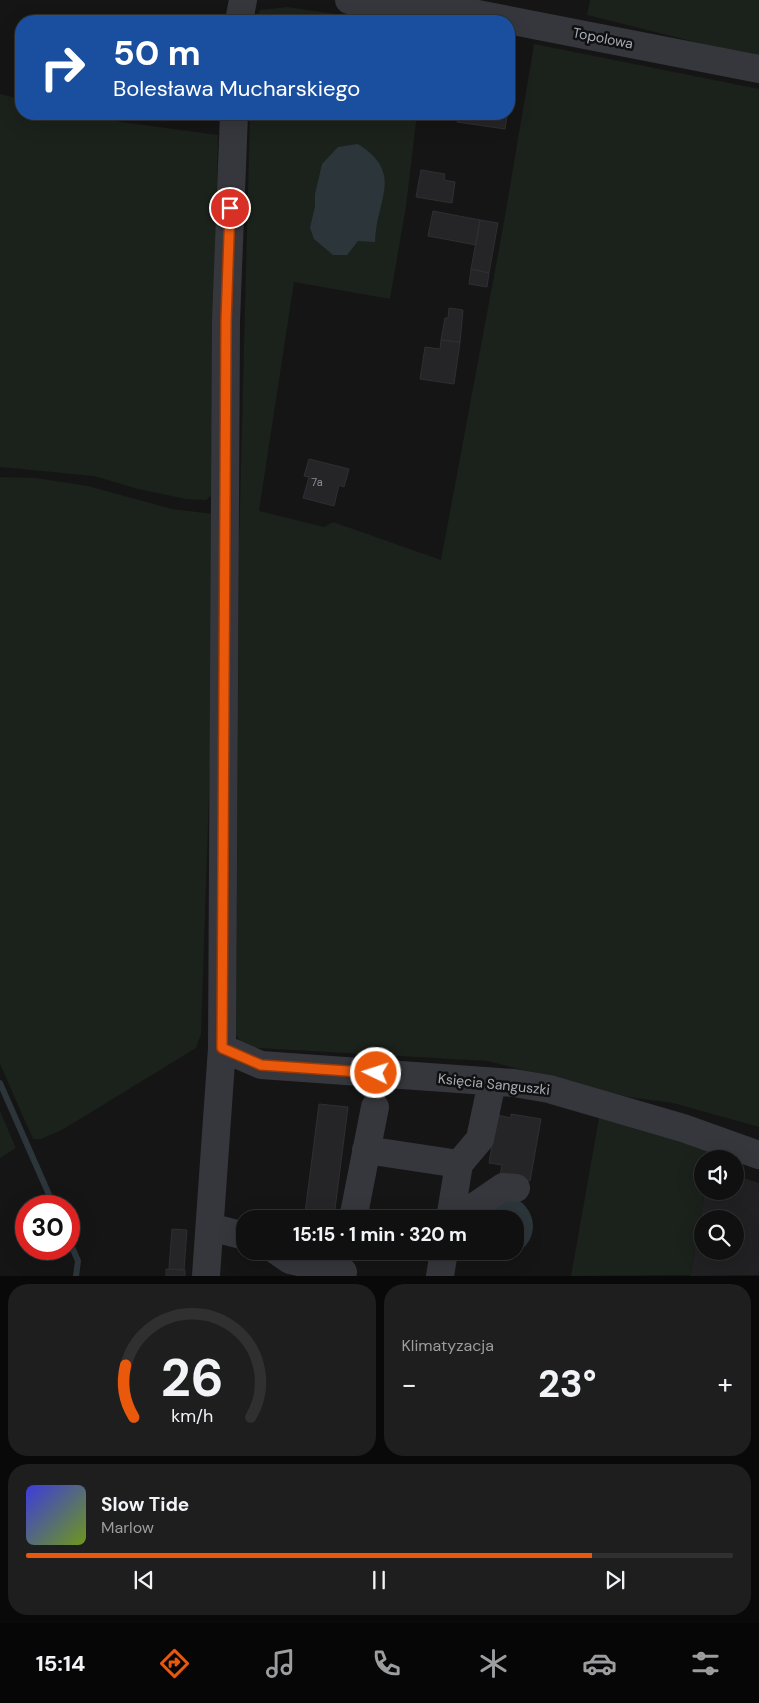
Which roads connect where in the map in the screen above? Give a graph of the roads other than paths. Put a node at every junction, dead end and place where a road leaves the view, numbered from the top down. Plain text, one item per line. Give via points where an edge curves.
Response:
1 (243, 0) edge
2 (349, 0) edge
3 (447, 4) edge
4 (240, 15) edge
5 (500, 15) edge
6 (515, 18) edge
7 (759, 69) edge
8 (234, 120) edge
9 (222, 1048) junction
10 (492, 1082) junction
11 (375, 1107) dead end
12 (366, 1150) junction
13 (759, 1155) edge
14 (459, 1164) junction
15 (516, 1188) dead end
16 (355, 1210) edge
17 (451, 1210) edge
18 (469, 1210) edge
19 (210, 1227) junction
20 (236, 1234) edge
21 (290, 1260) edge
22 (443, 1260) edge
23 (344, 1266) edge
24 (206, 1276) edge
25 (440, 1276) edge

1 - 4 street
2 - 3 street, Topolowa via 403,7
3 - 5 street, Topolowa
6 - 7 street, Topolowa
8 - 9 street via 226,321
9 - 10 street, Księcia Sanguszki via 261,1065
9 - 19 street
10 - 13 street, Księcia Sanguszki via 549,1088 683,1128
10 - 14 street via 480,1139
11 - 12 street
12 - 14 street
12 - 16 street
14 - 17 street
15 - 18 street via 503,1187
19 - 20 street
19 - 24 street
21 - 23 street
22 - 25 street

